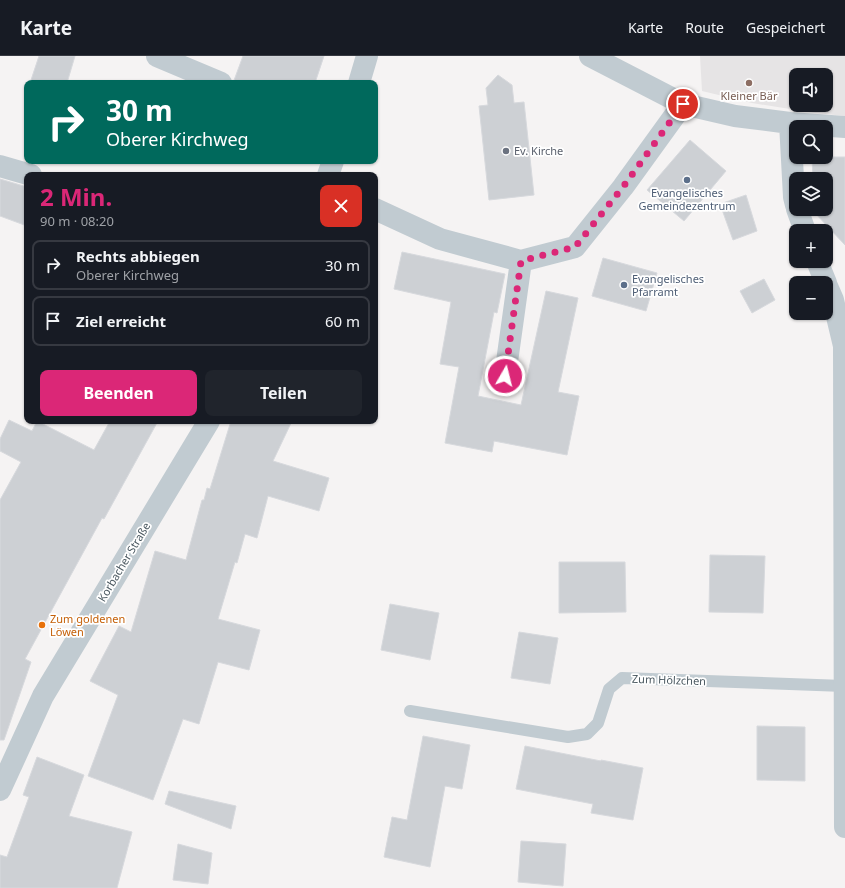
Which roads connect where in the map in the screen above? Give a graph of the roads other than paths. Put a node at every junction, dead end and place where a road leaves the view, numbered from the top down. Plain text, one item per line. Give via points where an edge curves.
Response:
1 (157, 56) edge
2 (367, 56) edge
3 (590, 56) edge
4 (214, 80) edge
5 (360, 80) edge
6 (683, 104) junction
7 (789, 123) edge
8 (833, 126) edge
9 (845, 127) edge
10 (0, 166) edge
11 (24, 173) edge
12 (378, 210) edge
13 (521, 261) junction
14 (833, 300) edge
15 (505, 376) dead end
16 (207, 424) edge
17 (844, 541) edge
18 (844, 686) edge
19 (410, 711) dead end
20 (0, 790) edge
21 (845, 827) edge

1 - 4 street
2 - 5 street
3 - 6 street
6 - 7 street via 735,116
6 - 13 street via 623,187 575,247
8 - 9 street
10 - 11 street
12 - 13 street via 440,239
13 - 15 street
14 - 17 street via 844,346
16 - 20 street, Korbacher Straße via 43,696
17 - 18 street
18 - 19 lane, Zum Hölzchen via 622,678 609,689 598,723 586,734 568,737
18 - 21 street

